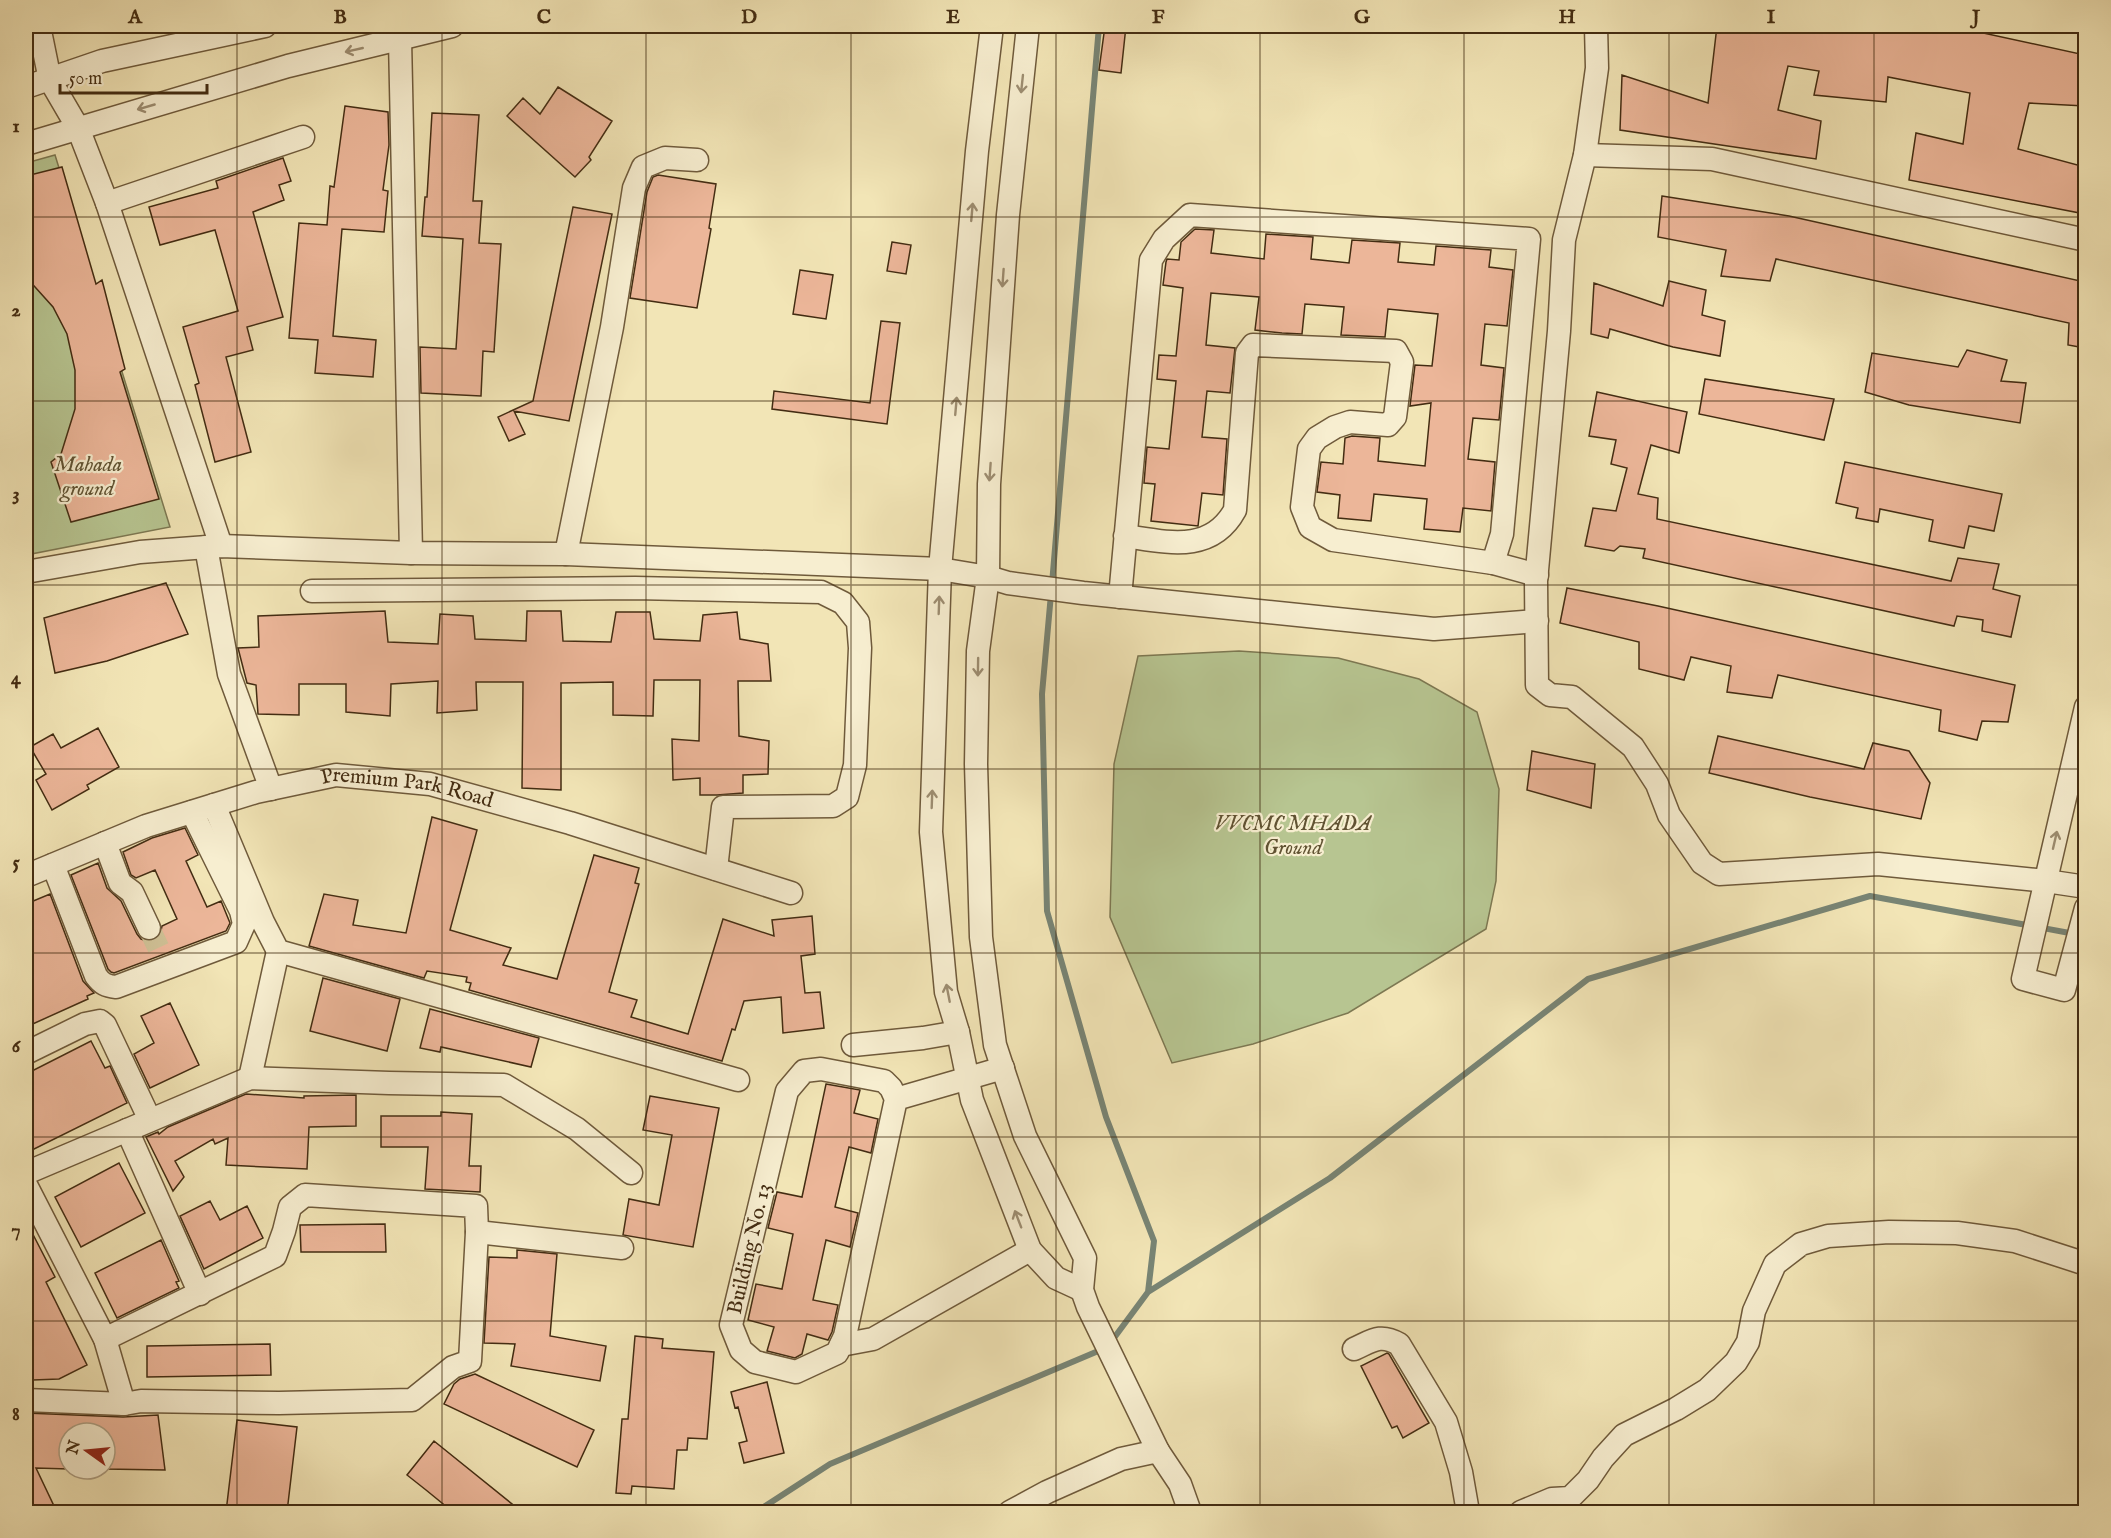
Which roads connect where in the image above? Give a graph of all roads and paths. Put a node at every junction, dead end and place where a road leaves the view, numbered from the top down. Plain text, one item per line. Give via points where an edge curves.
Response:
1 (39, 26) edge
2 (265, 26) edge
3 (452, 26) edge
4 (992, 26) edge
5 (1029, 26) edge
6 (1596, 26) edge
7 (398, 32) edge
8 (50, 80) junction
9 (26, 87) edge
10 (78, 128) junction
11 (303, 136) dead end
12 (26, 144) edge
13 (1585, 155) junction
14 (697, 160) dead end
15 (107, 203) junction
16 (1529, 239) junction
17 (1564, 240) junction
18 (2085, 240) edge
19 (1125, 536) junction
20 (213, 546) junction
21 (411, 553) junction
22 (566, 554) junction
23 (1493, 563) junction
24 (940, 569) junction
25 (26, 572) edge
26 (1537, 575) junction
27 (998, 580) junction
28 (312, 591) dead end
29 (1120, 597) junction
30 (1537, 621) junction
31 (2085, 707) edge
32 (271, 789) junction
33 (201, 811) junction
34 (107, 847) junction
35 (716, 869) junction
36 (55, 871) junction
37 (26, 876) edge
38 (2046, 881) junction
39 (2085, 887) edge
40 (791, 893) dead end
41 (2081, 926) edge
42 (148, 928) tunnel mouth
43 (278, 951) junction
44 (118, 1023) dead end
45 (958, 1032) junction
46 (853, 1045) dead end
47 (26, 1053) edge
48 (1003, 1068) junction
49 (250, 1078) junction
50 (968, 1078) junction
51 (738, 1080) dead end
52 (896, 1099) junction
53 (155, 1118) junction
54 (127, 1130) junction
55 (26, 1173) edge
56 (631, 1173) dead end
57 (26, 1185) edge
58 (477, 1232) junction
59 (622, 1248) dead end
60 (1030, 1250) junction
61 (2085, 1264) edge
62 (200, 1294) junction
63 (1085, 1298) junction
64 (105, 1339) junction
65 (841, 1345) junction
66 (1354, 1349) dead end
67 (26, 1400) edge
68 (124, 1404) junction
69 (1158, 1451) junction
70 (1010, 1512) edge
71 (1190, 1512) edge
72 (1468, 1512) edge
73 (1521, 1512) edge

1 - 8 street
2 - 8 street via 102,61
3 - 7 street
24 -> 4 street via 977,151
5 -> 27 street via 1009,204 989,484
6 - 13 street via 1597,68
7 -> 10 street
7 - 21 street
8 - 9 street
8 - 10 street
10 - 12 street
10 - 15 street
11 - 15 street
13 - 17 street
13 - 18 street via 1712,159
14 - 22 street via 665,158 643,167 634,188 612,327
15 - 20 street
16 - 17 street
16 - 19 street via 1190,215 1164,239 1151,260
16 - 23 street via 1502,534
17 - 26 street
19 - 23 street via 1194,542 1227,524 1235,510 1247,353 1253,345 1396,351 1402,362 1395,417 1388,425 1350,422 1317,438 1309,449 1302,507 1310,527 1333,540
19 - 29 street
20 - 21 street
20 - 25 street via 140,552
20 - 32 street via 229,674
21 - 22 street
22 - 24 street
23 - 26 street
24 - 27 street
45 -> 24 street via 946,993 931,832
26 - 30 street
27 - 29 street
27 -> 48 street via 978,651 976,764 981,937 995,1045
28 - 35 street via 634,588 821,592 843,603 858,622 860,648 855,765 847,796 833,806 723,807
29 - 30 street via 1434,629
30 - 38 street via 1537,685 1550,695 1572,697 1633,747 1657,784 1669,815 1702,863 1719,874 1878,864
38 -> 31 street
32 - 33 street, Premium Park Road
32 - 35 street, Premium Park Road via 336,775 430,784
33 - 34 street, Premium Park Road via 146,826
33 - 36 street via 241,911 244,924 236,942 166,965 116,987 107,986 96,976
33 - 43 street
34 - 36 street, Premium Park Road
34 - 42 street via 120,883 132,892
35 - 40 street, Premium Park Road
36 - 37 street, Premium Park Road
38 - 39 street
38 - 41 street via 2023,980 2064,990
43 - 49 street
43 - 51 street
44 - 53 street
45 - 46 street
45 - 50 street
47 - 53 street via 85,1024 100,1021
48 - 50 street
48 - 63 street via 1025,1136 1085,1258
49 - 53 street
49 - 56 street via 504,1085 577,1129
50 - 52 street
60 -> 50 street via 972,1100
52 - 65 street
52 - 65 street, Building No. 13 via 884,1082 821,1069 804,1071 787,1091 731,1325 741,1350 755,1362 796,1372 837,1353
53 - 54 street
54 - 55 street
54 - 62 street
57 - 64 street
58 - 59 street
58 - 62 street via 476,1206 304,1195 290,1207 275,1256
58 - 68 street via 470,1361 453,1367 412,1400
60 - 63 street via 1056,1278
60 - 65 street via 873,1339
61 - 73 street via 2015,1241 1957,1233 1828,1236 1801,1244 1775,1264 1754,1311 1748,1342 1736,1362 1707,1390 1624,1435 1570,1498 1552,1499
62 - 64 street
63 - 69 street
64 - 68 street
66 - 72 street via 1377,1338 1389,1338 1398,1344 1446,1422
67 - 68 street
69 - 70 street via 1121,1459
69 - 71 street via 1180,1484

